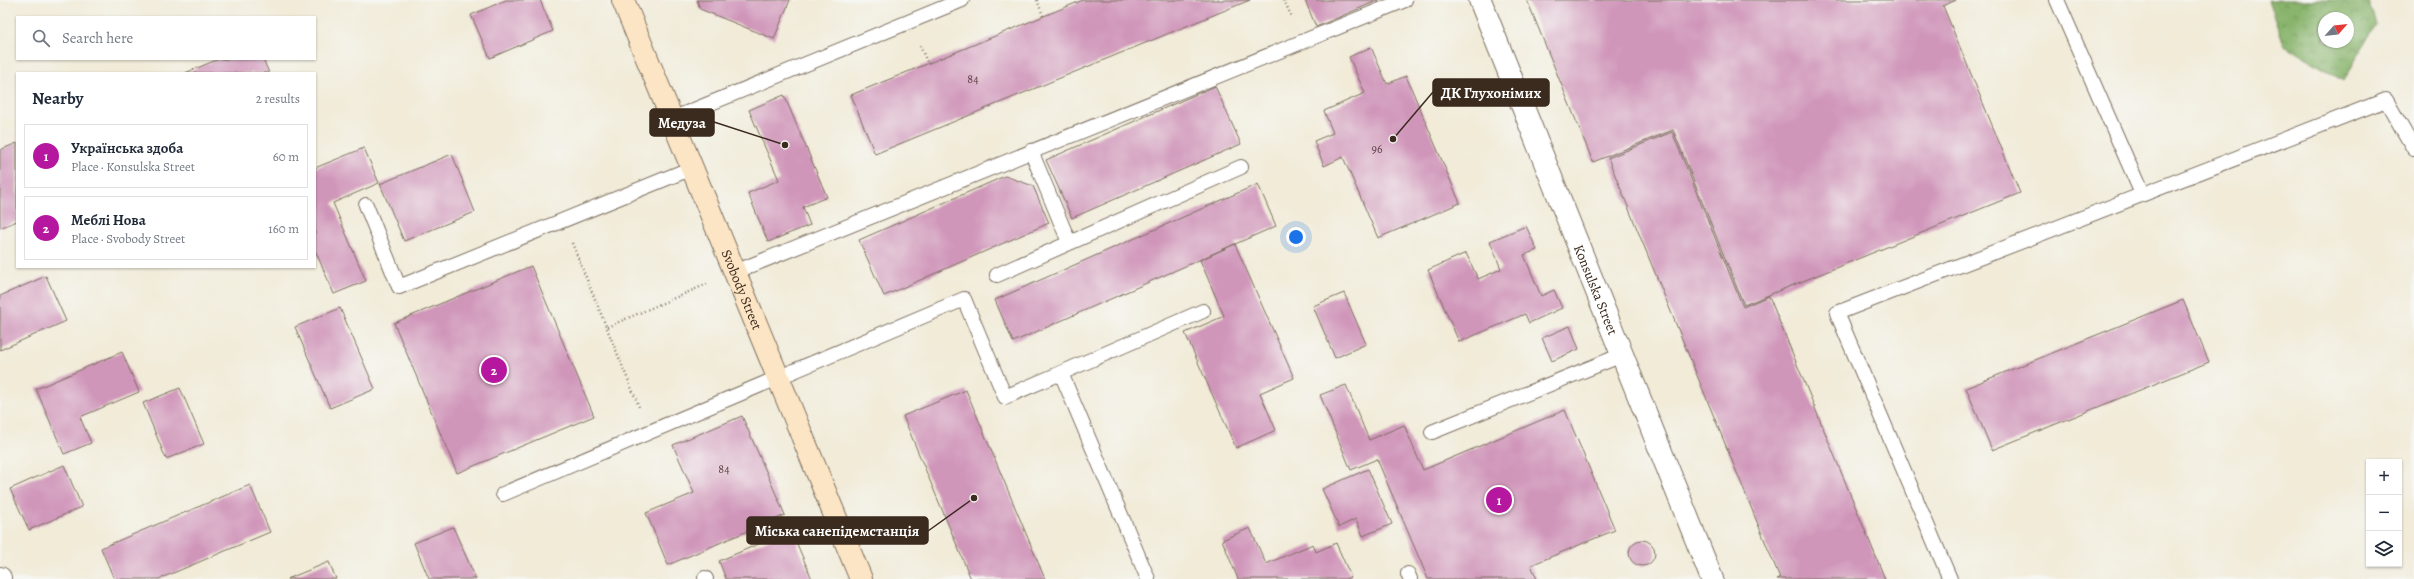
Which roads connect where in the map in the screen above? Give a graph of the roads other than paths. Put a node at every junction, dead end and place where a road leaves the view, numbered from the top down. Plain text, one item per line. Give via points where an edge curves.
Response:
1 (623, 0) edge
2 (962, 0) edge
3 (1405, 0) edge
4 (1480, 0) edge
5 (2057, 0) edge
6 (672, 120) junction
7 (2414, 149) edge
8 (1031, 152) junction
9 (1241, 167) dead end
10 (692, 168) junction
11 (2142, 194) junction
12 (366, 205) dead end
13 (1070, 242) junction
14 (735, 272) junction
15 (997, 275) dead end
16 (1203, 311) dead end
17 (1622, 355) junction
18 (1061, 373) junction
19 (778, 377) junction
20 (1432, 432) dead end
21 (503, 494) dead end
22 (861, 579) edge
23 (1148, 579) edge
24 (1712, 579) edge
25 (1950, 579) edge

1 - 6 main road, Svobody Street
2 - 6 lane
3 - 8 lane
4 - 17 street, Konsulska Street
5 - 11 lane
6 - 10 main road, Svobody Street
7 - 11 lane via 2386,100
8 - 13 lane
8 - 14 lane
9 - 13 lane
10 - 12 lane via 400,288
10 - 14 main road, Svobody Street
11 - 25 lane via 1837,313
13 - 15 lane
14 - 19 main road, Svobody Street
16 - 18 lane
17 - 20 lane
17 - 24 street, Konsulska Street
18 - 19 lane via 1005,397 964,299
18 - 23 lane
19 - 21 lane
19 - 22 main road, Svobody Street

